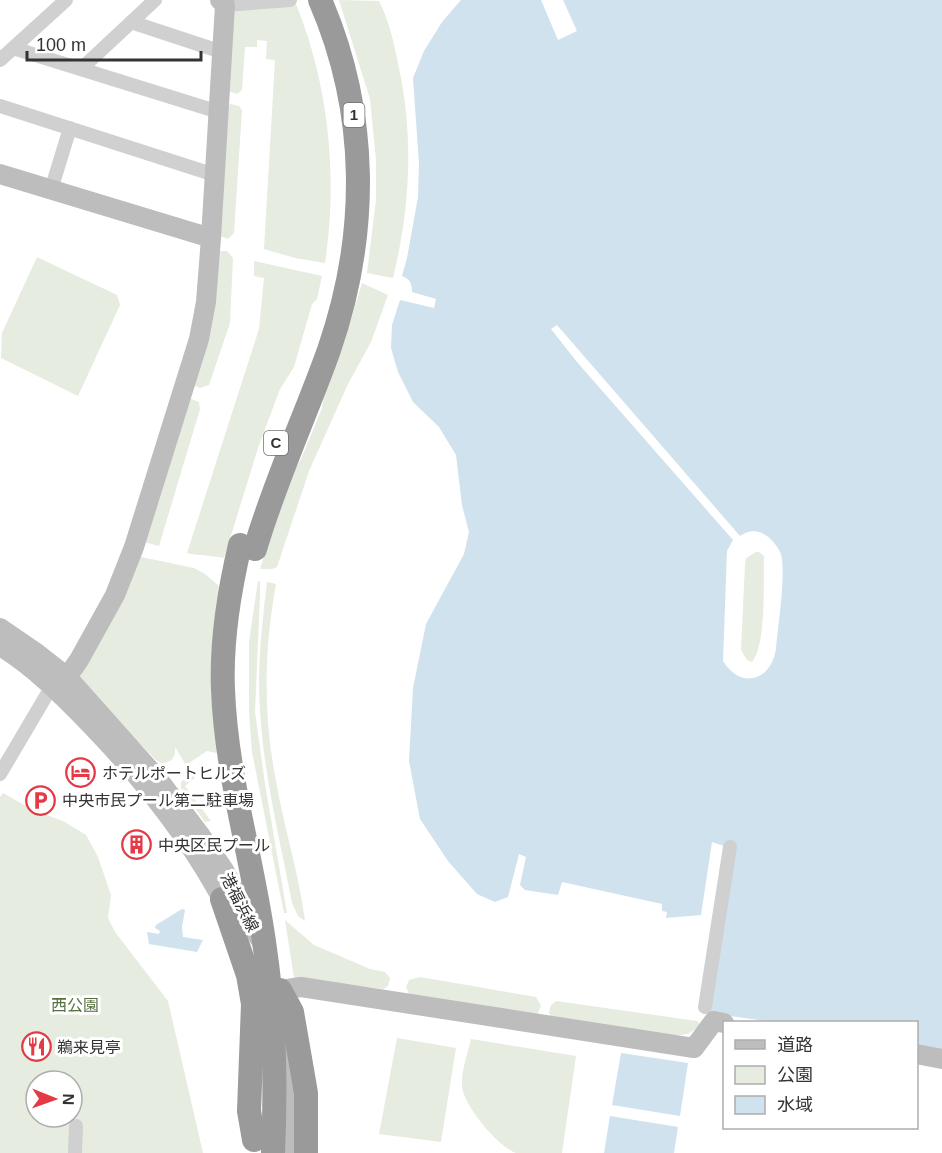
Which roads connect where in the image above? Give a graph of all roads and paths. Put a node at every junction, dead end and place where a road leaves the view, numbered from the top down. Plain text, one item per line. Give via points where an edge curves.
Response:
1 (66, 0) edge
2 (155, 0) edge
3 (290, 0) edge
4 (304, 0) edge
5 (223, 2) edge
6 (320, 13) edge
7 (131, 22) junction
8 (13, 48) junction
9 (222, 52) junction
10 (0, 60) edge
11 (81, 69) junction
12 (0, 106) edge
13 (219, 112) junction
14 (70, 128) junction
15 (0, 174) edge
16 (215, 176) junction
17 (51, 190) junction
18 (211, 238) junction
19 (247, 547) junction
20 (0, 628) edge
21 (0, 646) edge
22 (61, 683) junction
23 (0, 774) edge
24 (730, 847) dead end
25 (222, 899) junction
26 (271, 991) junction
27 (705, 1008) dead end
28 (723, 1023) edge
29 (918, 1054) edge
30 (942, 1059) edge
31 (76, 1129) edge
32 (264, 1150) edge
33 (75, 1153) edge
34 (287, 1153) edge
35 (306, 1153) edge

1 - 8 street
2 - 7 street
3 - 5 street
4 - 6 highway
5 - 9 street
6 - 19 highway via 340,120 350,216 347,282 277,482
7 - 9 street
7 - 11 street
8 - 10 street
8 - 11 street
9 - 13 street
11 - 13 street
12 - 14 street
13 - 16 street
14 - 16 street
14 - 17 street
15 - 17 street
16 - 18 street
17 - 18 street
18 - 22 street via 199,339 134,547 115,595 79,660
19 - 32 highway, bridge via 227,617 223,688 227,737 272,1005 275,1096
19 - 34 highway via 238,688 249,777 282,957 288,1032
20 - 22 street, 港福浜線 via 35,652
21 - 22 street, 港福浜線
22 - 23 street via 46,696
22 - 25 street, 港福浜線 via 158,799 191,844
22 - 26 street, 港福浜線 via 158,778 201,836 224,870 262,945
24 - 27 street
25 - 26 street, 港福浜線
25 - 32 highway via 245,964 253,1004 249,1111
26 - 28 street via 301,987 694,1048 714,1021
26 - 32 highway via 256,1060
26 - 34 street, 港福浜線 via 288,1068
26 - 35 highway via 292,1012 306,1093
29 - 30 street
31 - 33 street

